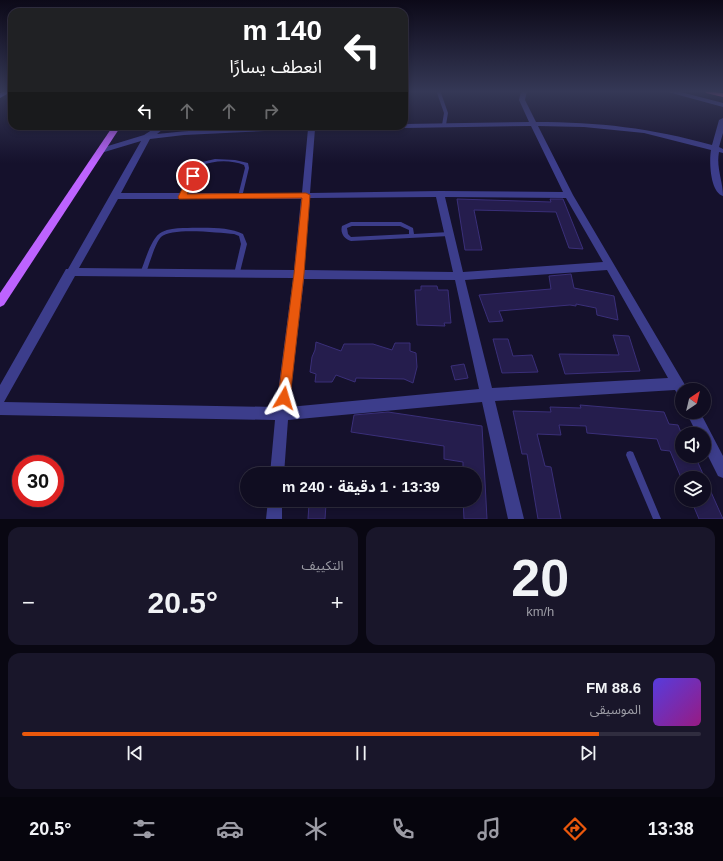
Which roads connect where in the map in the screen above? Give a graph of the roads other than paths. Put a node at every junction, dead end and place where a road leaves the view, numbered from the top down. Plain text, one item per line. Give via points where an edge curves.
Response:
1 (446, 115) edge
2 (530, 115) edge
3 (723, 120) edge
4 (534, 124) junction
5 (444, 125) junction
6 (408, 126) edge
7 (114, 130) edge
8 (157, 130) edge
9 (248, 130) edge
10 (312, 130) edge
11 (147, 137) junction
12 (714, 149) junction
13 (101, 151) junction
14 (723, 152) edge
15 (723, 193) edge
16 (440, 194) junction
17 (306, 195) junction
18 (569, 195) junction
19 (115, 196) junction
20 (240, 196) junction
21 (182, 197) junction
22 (449, 234) junction
23 (412, 235) junction
24 (609, 266) junction
25 (70, 272) junction
26 (143, 273) junction
27 (237, 274) junction
28 (299, 274) junction
29 (459, 276) junction
30 (0, 302) edge
31 (678, 383) edge
32 (675, 387) edge
33 (488, 395) junction
34 (0, 397) edge
35 (0, 408) edge
36 (282, 414) junction
37 (697, 419) edge
38 (630, 455) dead end
39 (278, 467) edge
40 (723, 471) edge
41 (275, 507) edge
42 (274, 519) edge
43 (516, 519) edge
44 (657, 519) edge

1 - 5 lane
2 - 4 street
3 - 12 street
4 - 5 street
4 - 12 street via 645,131
4 - 18 street
5 - 6 street
7 - 13 main road
8 - 11 street
9 - 11 street
10 - 17 street
11 - 13 street
11 - 19 street
12 - 14 street
12 - 15 street via 712,162
13 - 30 main road
16 - 17 street
16 - 18 street
16 - 22 street
17 - 20 street
17 - 28 street
18 - 24 street
19 - 21 street
19 - 25 street
20 - 21 street
20 - 21 lane via 246,164 211,161 199,165
22 - 23 lane
22 - 29 street
23 - 23 lane via 351,239 344,234 344,227 352,224 401,224 411,229
24 - 29 street
24 - 31 street
25 - 26 street
25 - 34 street
26 - 27 street
26 - 27 lane via 158,236 174,230 234,232 241,235 244,244
27 - 28 street
28 - 29 street
28 - 36 street
29 - 33 street
32 - 33 street
33 - 36 street
33 - 43 street
35 - 36 street
36 - 39 street
37 - 40 street
38 - 44 lane
41 - 42 street

